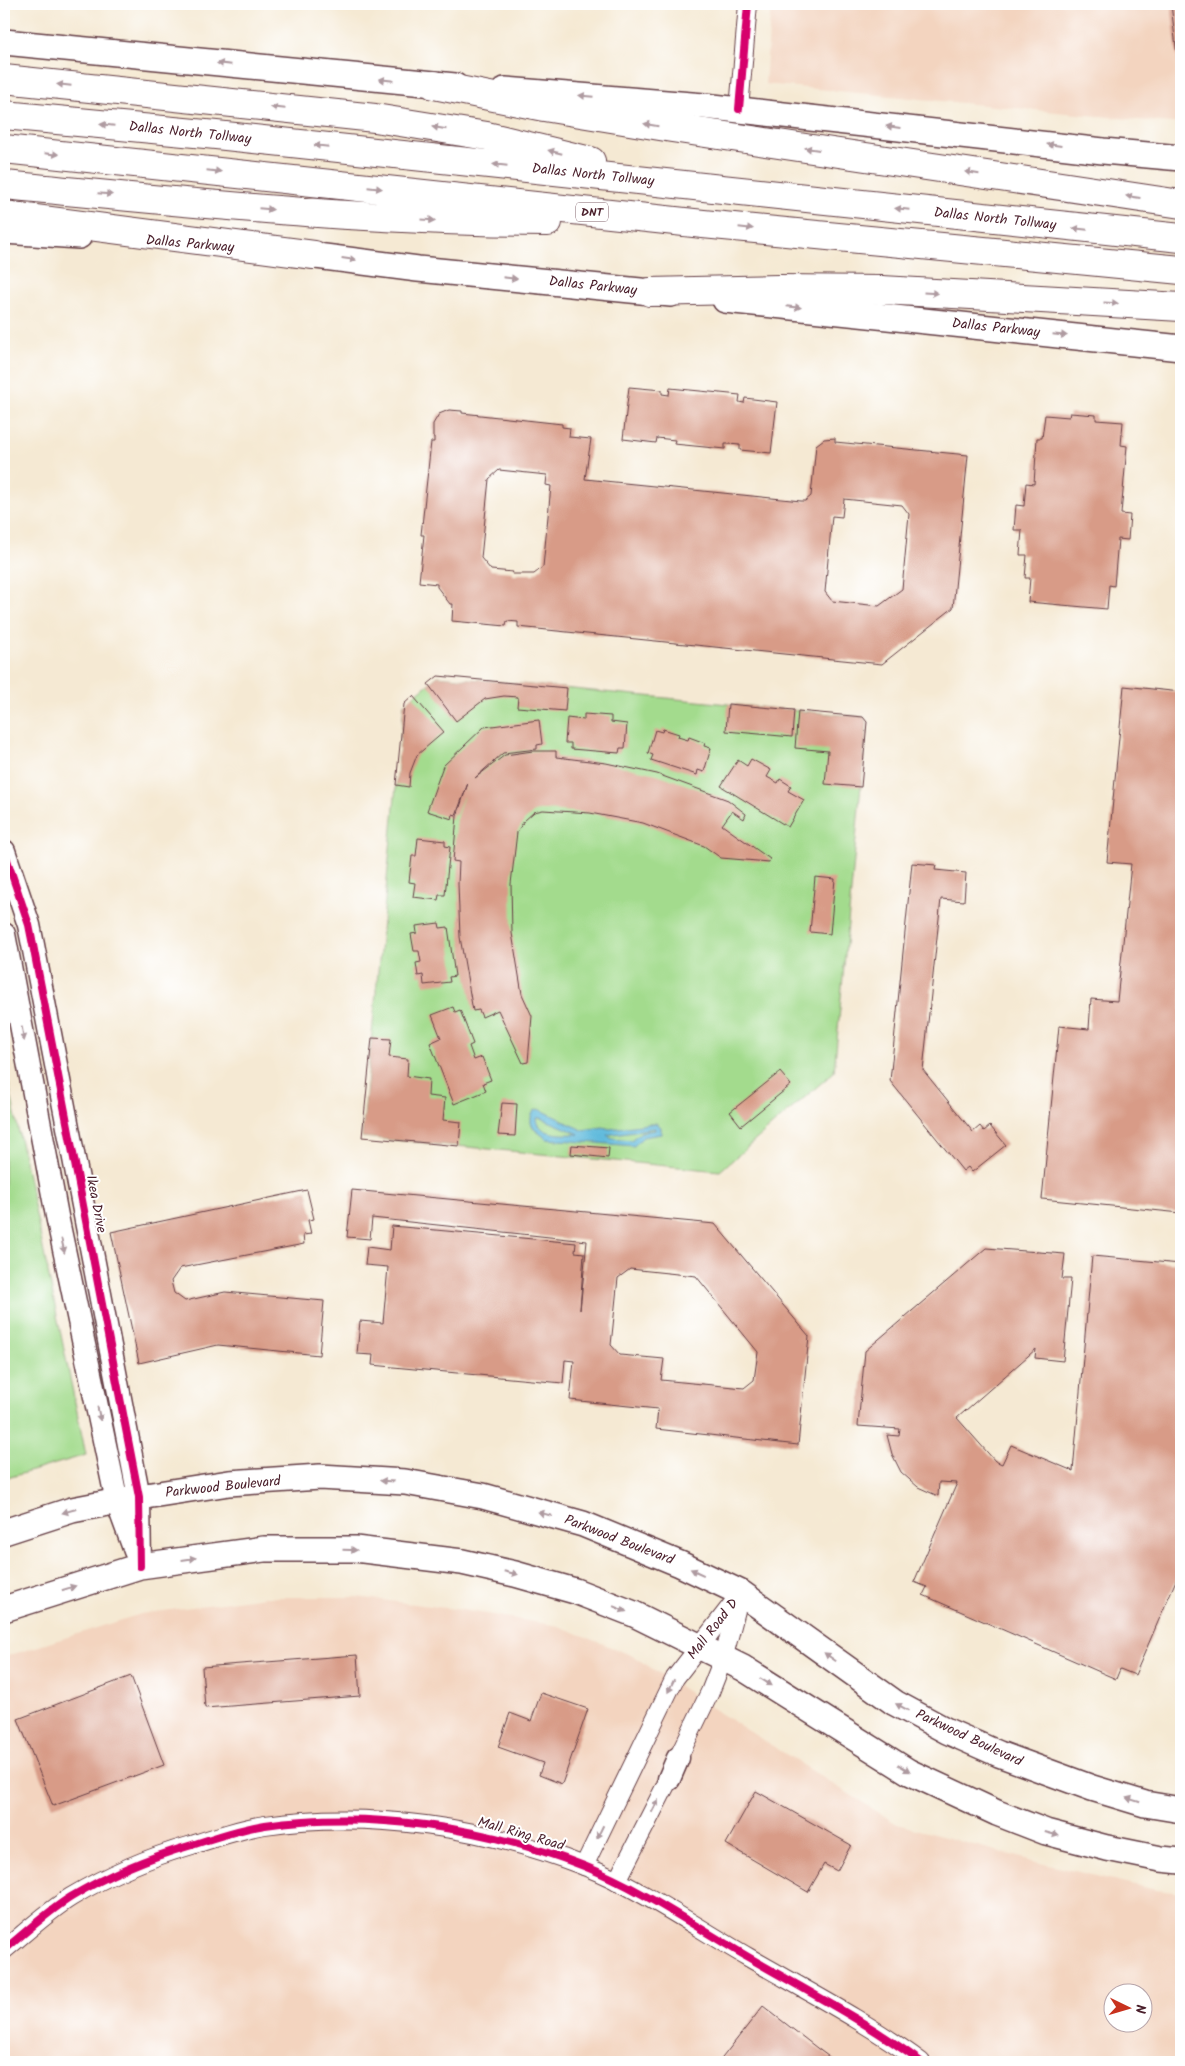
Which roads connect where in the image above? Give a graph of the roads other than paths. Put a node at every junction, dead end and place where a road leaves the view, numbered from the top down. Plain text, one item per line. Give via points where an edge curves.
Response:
1 (748, 4) edge
2 (4, 42) edge
3 (4, 78) edge
4 (434, 85) junction
5 (739, 109) junction
6 (4, 115) edge
7 (4, 149) edge
8 (1181, 158) edge
9 (4, 184) edge
10 (705, 187) junction
11 (1181, 204) edge
12 (4, 215) edge
13 (703, 224) junction
14 (4, 231) edge
15 (1181, 238) edge
16 (314, 255) junction
17 (1181, 270) edge
18 (650, 292) junction
19 (1181, 307) edge
20 (1181, 348) edge
21 (4, 851) edge
22 (4, 934) edge
23 (85, 1210) junction
24 (57, 1216) junction
25 (128, 1499) junction
26 (4, 1532) edge
27 (140, 1566) junction
28 (741, 1592) junction
29 (4, 1609) edge
30 (700, 1647) junction
31 (723, 1658) junction
32 (678, 1758) joint
33 (669, 1779) joint
34 (1181, 1810) edge
35 (1181, 1861) edge
36 (584, 1866) junction
37 (617, 1881) junction
38 (4, 1950) edge
39 (921, 2062) edge

1 - 5 street
4 -> 2 main road
10 -> 3 highway via 512,142 375,118
5 -> 4 main road
11 -> 4 highway via 672,128
8 -> 5 main road
10 -> 6 highway, Dallas North Tollway
7 -> 13 highway, DNT
9 -> 13 highway via 315,214 468,222
15 -> 10 highway, Dallas North Tollway
12 - 16 highway
13 -> 17 highway, DNT
14 - 16 main road, Dallas Parkway via 154,240
16 -> 18 main road, Dallas Parkway via 418,269
18 -> 19 highway via 882,290
18 -> 20 main road, Dallas Parkway
21 - 23 street, Ikea Drive via 29,926
22 -> 24 street, Ikea Drive
23 - 24 street
23 - 25 street, Ikea Drive
24 -> 25 street, Ikea Drive
25 -> 26 main road, Parkwood Boulevard via 72,1510
25 - 27 street, Ikea Drive
28 -> 25 main road, Parkwood Boulevard via 584,1524 483,1496 405,1482 320,1477 229,1483
29 -> 27 main road
27 -> 30 main road via 264,1549 355,1549 462,1562 575,1591 634,1614
28 - 30 street, Mall Road D
28 - 31 street, Mall Road D
34 -> 28 main road, Parkwood Boulevard via 1145,1804 1092,1788 999,1754 947,1730 895,1703
30 - 31 main road
30 -> 36 street, Mall Road D via 674,1678
31 - 32 street, Mall Road D
31 -> 35 main road via 909,1772 997,1813 1046,1832 1108,1848
32 - 33 street, Mall Road D
37 -> 33 street, Mall Road D
36 - 37 street, Mall Ring Road
36 - 38 street, Mall Ring Road via 474,1833 433,1826 321,1821 264,1826 167,1852 134,1865 71,1898
37 - 39 street, Mall Ring Road via 844,2012

